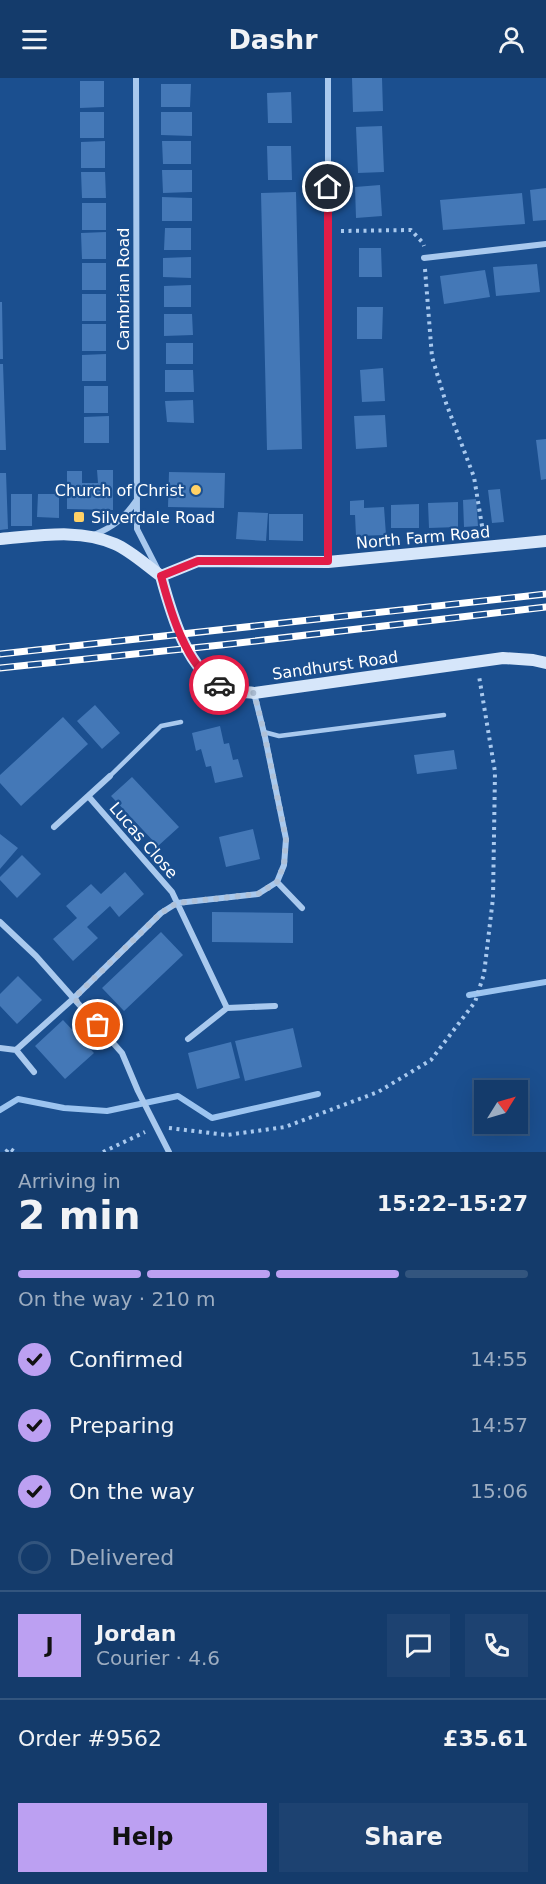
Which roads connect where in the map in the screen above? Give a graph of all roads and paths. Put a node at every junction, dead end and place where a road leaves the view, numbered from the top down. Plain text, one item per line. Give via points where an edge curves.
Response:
1 (136, 78) edge
2 (328, 78) edge
3 (328, 231) junction
4 (546, 244) edge
5 (424, 258) junction
6 (137, 500) junction
7 (90, 537) junction
8 (0, 539) edge
9 (546, 541) edge
10 (485, 548) junction
11 (328, 561) junction
12 (161, 576) junction
13 (477, 661) junction
14 (546, 663) edge
15 (254, 693) junction
16 (444, 716) dead end
17 (181, 722) dead end
18 (264, 732) junction
19 (110, 776) joint
20 (89, 796) junction
21 (54, 827) dead end
22 (277, 882) junction
23 (177, 903) junction
24 (302, 908) dead end
25 (0, 922) edge
26 (74, 998) junction
27 (275, 1006) dead end
28 (226, 1008) junction
29 (188, 1039) dead end
30 (0, 1048) edge
31 (16, 1050) junction
32 (34, 1072) dead end
33 (157, 1126) junction
34 (6, 1152) edge
35 (15, 1152) edge
36 (103, 1152) edge
37 (169, 1152) edge

1 - 6 street, Cambrian Road
2 - 3 street
3 - 5 path via 411,230 423,243
3 - 11 street
4 - 5 street
5 - 10 path via 432,357 474,477
6 - 7 street via 124,517
6 - 12 street, Cambrian Road via 137,529
7 - 8 street via 60,534
7 - 12 street via 116,544
9 - 10 street, North Farm Road
10 - 11 street, North Farm Road
11 - 12 street, North Farm Road via 198,561
12 - 15 street, Sandhurst Road via 171,615 199,669 228,690
13 - 14 street, Sandhurst Road via 503,658
13 - 15 street, Sandhurst Road
13 - 33 path via 495,771 493,898 484,974 475,1002 431,1060 378,1092 285,1127 227,1135
15 - 18 street
16 - 18 lane via 279,736
17 - 19 lane via 161,726
18 - 22 street via 286,839 284,865
19 - 20 street, Lucas Close
20 - 21 street, Lucas Close
20 - 23 street, Lucas Close via 172,892
22 - 23 street via 258,894
22 - 24 street
23 - 26 street via 161,913
23 - 28 street, Lucas Close
25 - 26 street
26 - 31 street
26 - 33 street via 122,1053
27 - 28 street
28 - 29 street
30 - 31 street
31 - 32 street
33 - 36 path
33 - 37 street
34 - 35 path via 9,1148

